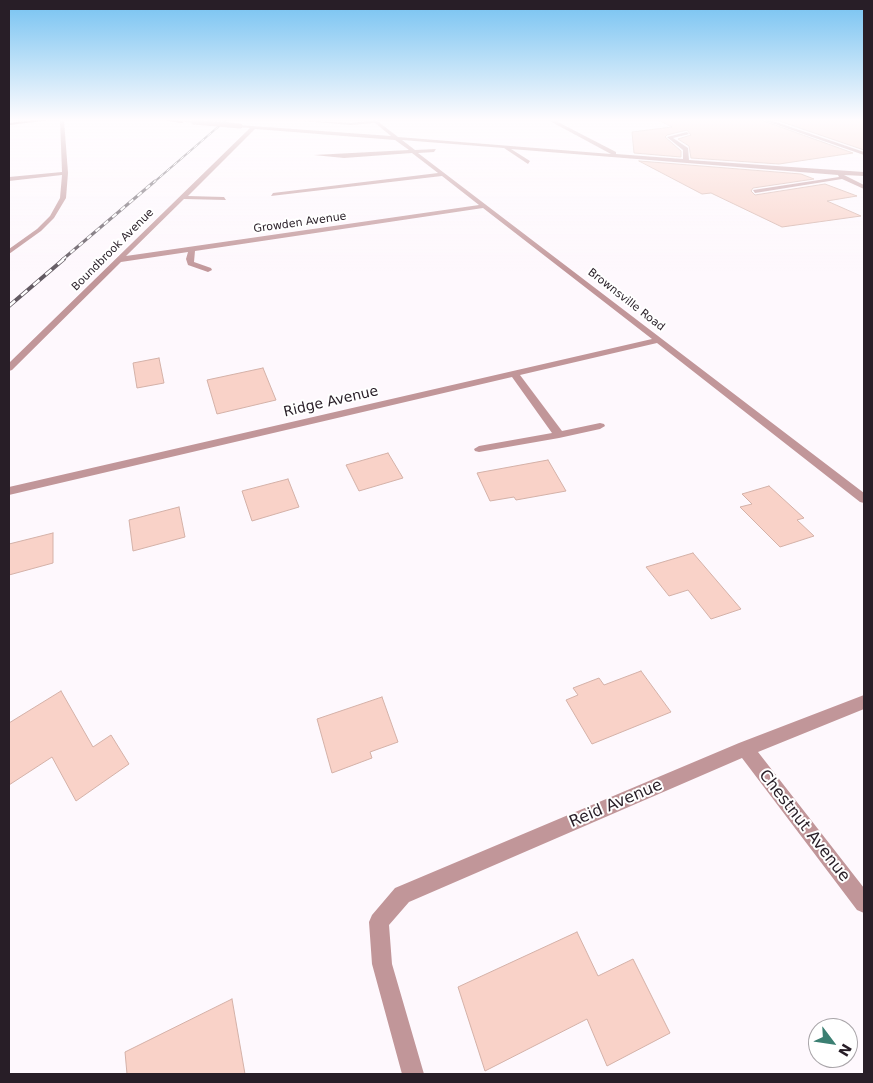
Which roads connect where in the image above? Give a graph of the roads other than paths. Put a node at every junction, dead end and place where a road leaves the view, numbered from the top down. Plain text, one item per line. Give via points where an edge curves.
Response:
1 (209, 171) edge
2 (439, 171) edge
3 (792, 171) edge
4 (65, 173) joint
5 (443, 174) junction
6 (864, 174) edge
7 (841, 175) junction
8 (9, 179) edge
9 (864, 186) edge
10 (755, 191) dead end
11 (273, 195) dead end
12 (181, 198) junction
13 (224, 199) dead end
14 (486, 206) junction
15 (192, 248) junction
16 (9, 252) edge
17 (117, 260) junction
18 (208, 270) dead end
19 (660, 340) junction
20 (9, 368) edge
21 (514, 374) junction
22 (600, 426) dead end
23 (559, 435) junction
24 (479, 448) dead end
25 (9, 491) edge
26 (864, 499) edge
27 (864, 702) edge
28 (744, 749) junction
29 (864, 903) edge
30 (413, 1074) edge

1 - 12 street, Boundbrook Avenue
2 - 5 street, Brownsville Road
3 - 7 street
4 - 8 street
4 - 16 street via 63,198 52,217
5 - 11 street
5 - 14 street, Brownsville Road
6 - 7 street
7 - 9 street
7 - 10 street
12 - 13 street
12 - 17 street, Boundbrook Avenue
14 - 15 street, Growden Avenue
14 - 19 street, Brownsville Road
15 - 17 street, Growden Avenue
15 - 18 street via 191,263
17 - 20 street, Boundbrook Avenue
19 - 21 street, Ridge Avenue
19 - 26 street, Brownsville Road
21 - 23 street
21 - 25 street, Ridge Avenue
22 - 23 street
23 - 24 street
27 - 28 street, Reid Avenue
28 - 29 street, Chestnut Avenue
28 - 30 street, Reid Avenue via 402,895 379,922 382,964

